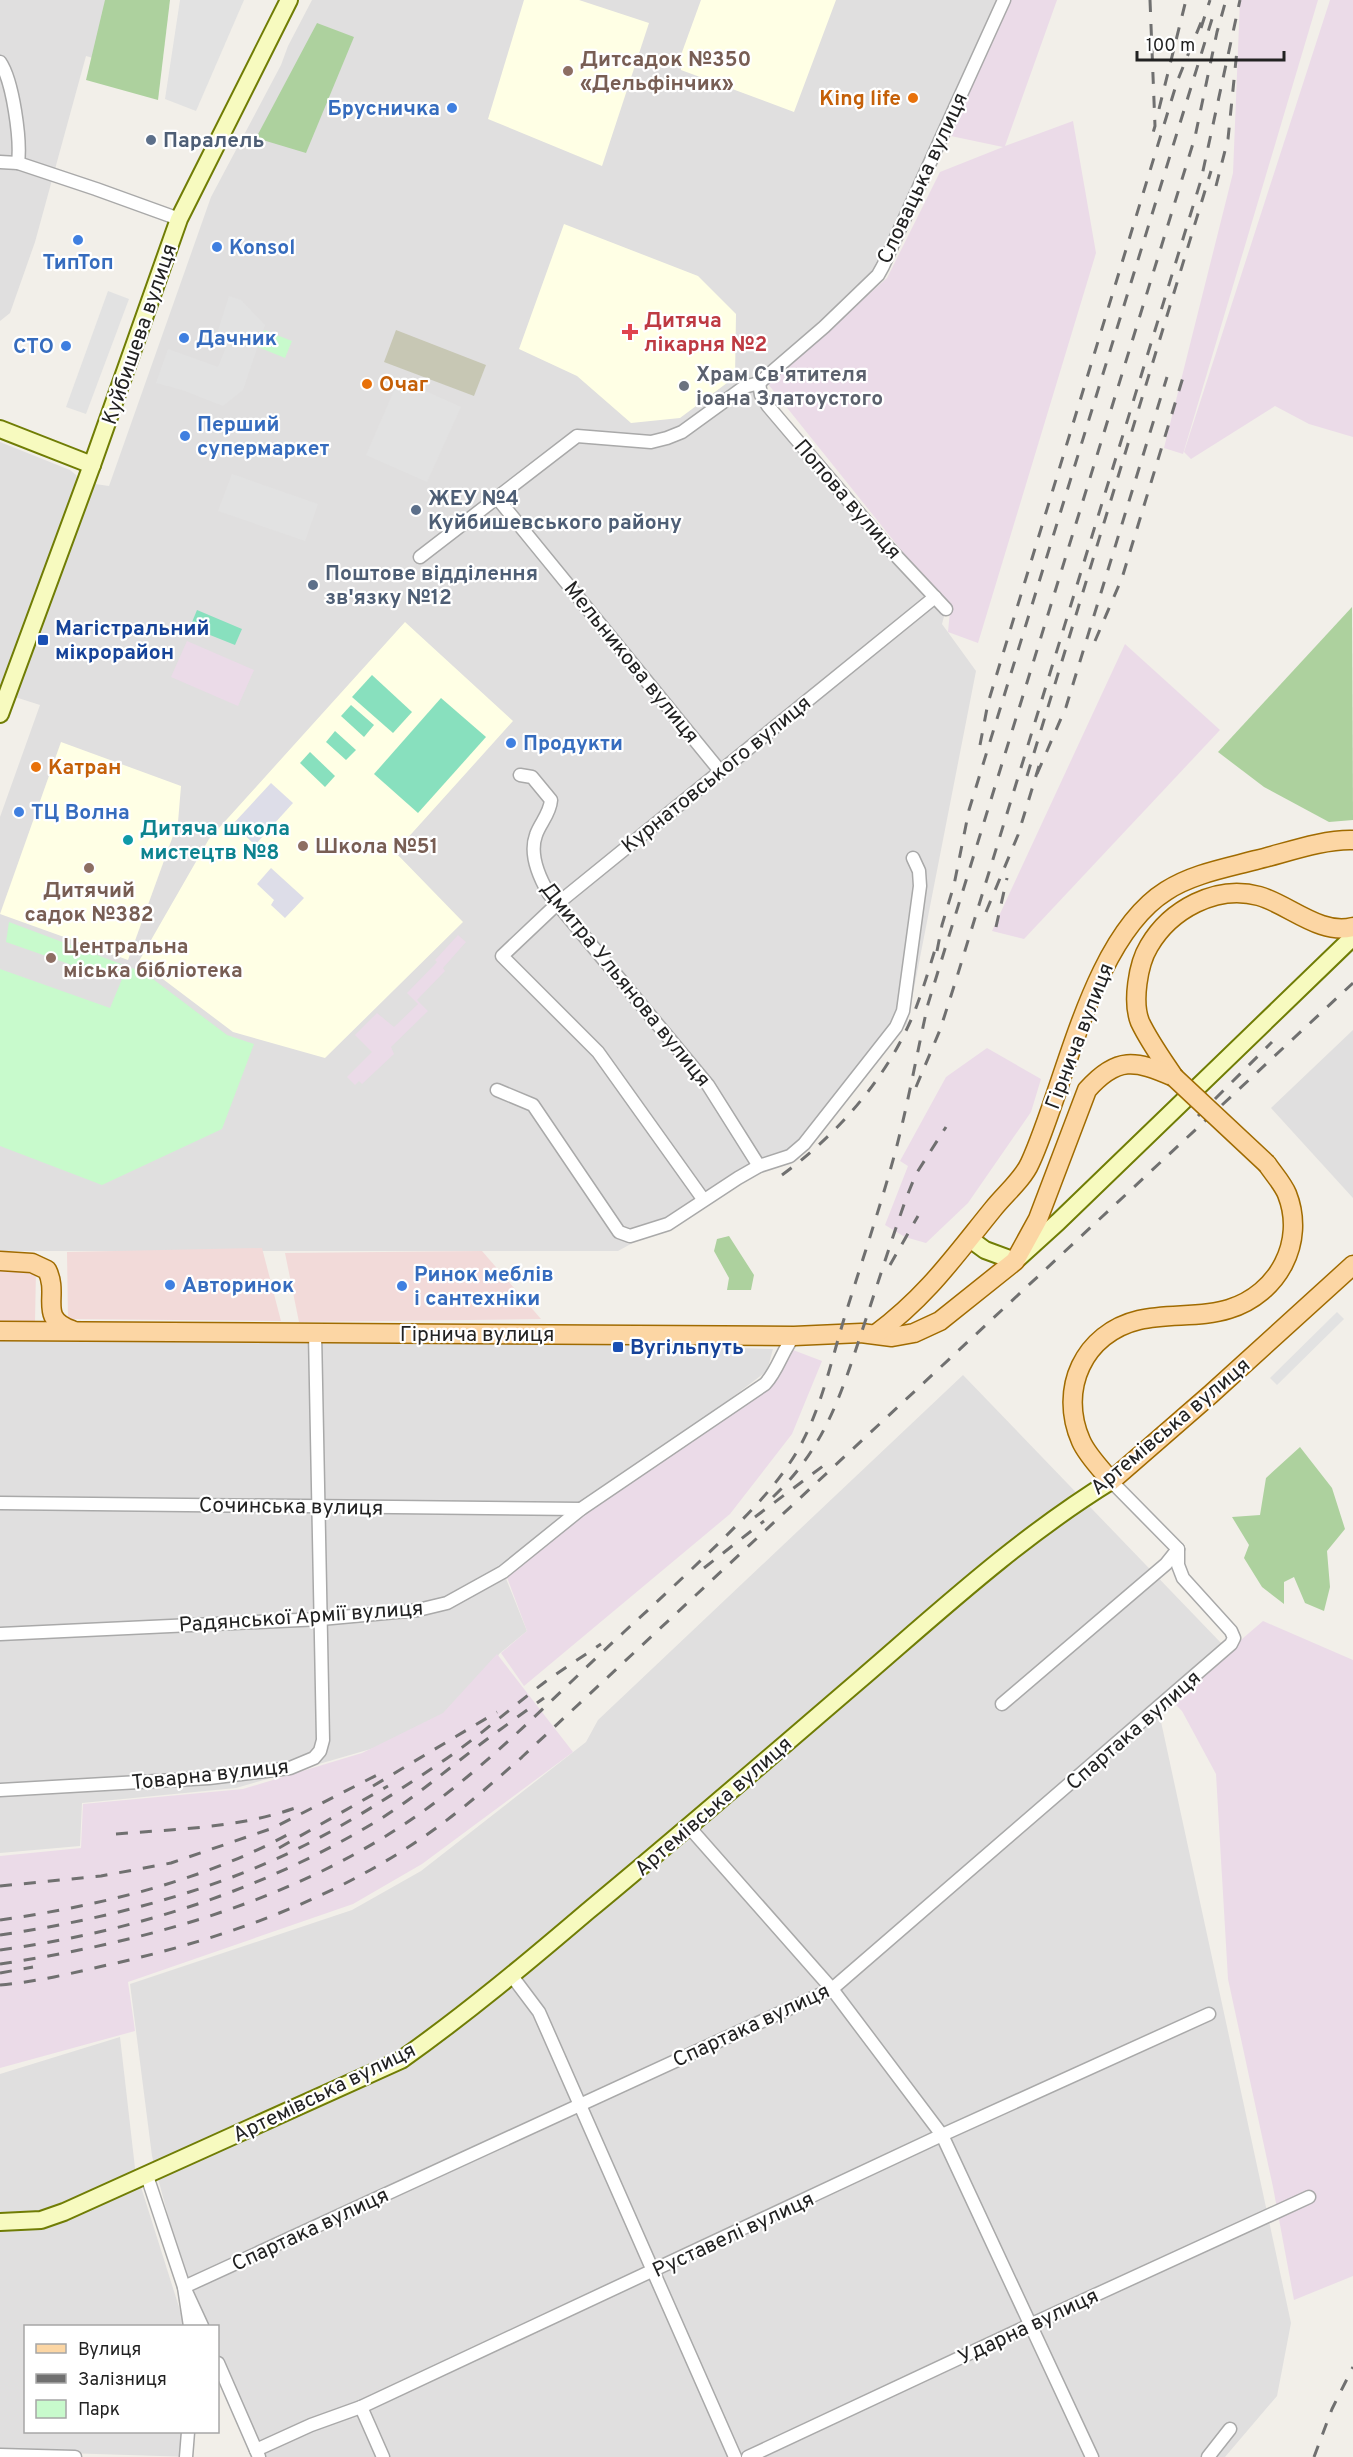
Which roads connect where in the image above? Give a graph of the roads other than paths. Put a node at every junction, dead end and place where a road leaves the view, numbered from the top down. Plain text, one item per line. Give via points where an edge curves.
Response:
1 (289, 0) edge
2 (1004, 0) edge
3 (0, 62) edge
4 (0, 162) edge
5 (18, 163) junction
6 (179, 219) junction
7 (759, 383) junction
8 (0, 429) edge
9 (92, 465) junction
10 (498, 499) junction
11 (420, 556) dead end
12 (935, 597) junction
13 (946, 609) dead end
14 (12, 677) junction
15 (0, 693) edge
16 (0, 714) edge
17 (720, 771) junction
18 (520, 775) dead end
19 (1350, 839) edge
20 (913, 858) dead end
21 (557, 904) junction
22 (1353, 927) edge
23 (1353, 937) edge
24 (1174, 1077) junction
25 (497, 1090) dead end
26 (759, 1166) junction
27 (703, 1199) junction
28 (970, 1239) junction
29 (0, 1261) edge
30 (1015, 1261) junction
31 (1353, 1265) edge
32 (51, 1308) junction
33 (0, 1331) edge
34 (28, 1331) junction
35 (77, 1331) junction
36 (315, 1333) junction
37 (876, 1334) junction
38 (794, 1336) junction
39 (1111, 1481) junction
40 (0, 1503) edge
41 (318, 1506) junction
42 (581, 1509) junction
43 (1178, 1549) junction
44 (321, 1618) junction
45 (0, 1634) edge
46 (1002, 1704) dead end
47 (0, 1790) edge
48 (689, 1827) junction
49 (512, 1976) junction
50 (832, 1989) junction
51 (1209, 2014) dead end
52 (579, 2105) junction
53 (942, 2135) junction
54 (147, 2176) junction
55 (1309, 2197) dead end
56 (0, 2222) edge
57 (653, 2272) junction
58 (184, 2287) junction
59 (1032, 2324) junction
60 (190, 2325) edge
61 (201, 2325) edge
62 (219, 2365) edge
63 (361, 2407) junction
64 (1230, 2429) dead end
65 (188, 2433) edge
66 (258, 2454) edge
67 (0, 2455) edge
68 (75, 2457) edge
69 (186, 2457) edge
70 (383, 2457) edge
71 (735, 2457) edge
72 (748, 2457) edge
73 (1092, 2457) edge
74 (1208, 2457) edge

1 - 6 main road, Куйбишева вулиця
2 - 7 street, Словацька вулиця via 878,274
3 - 5 street via 20,131
4 - 5 street
5 - 6 street
6 - 9 main road, Куйбишева вулиця
7 - 10 street, Словацька вулиця via 744,387 682,432 667,438 651,442 577,436
7 - 12 street, Попова вулиця via 768,406
8 - 9 main road
9 - 14 main road, Куйбишева вулиця
10 - 11 street, Словацька вулиця
10 - 17 street, Мельникова вулиця
12 - 13 street, Попова вулиця
12 - 17 street, Курнатовського вулиця
14 - 15 main road, Куйбишева вулиця
14 - 16 main road, Куйбишева вулиця
17 - 21 street, Курнатовського вулиця
18 - 21 street, Дмитра Ульянова вулиця via 531,777 551,800 536,836 536,867
19 - 28 main road, Гірнича вулиця via 1189,879 1149,903 1111,953 1030,1165
20 - 26 street via 920,871 920,886 903,1011 897,1028 797,1151 781,1161
21 - 26 street, Дмитра Ульянова вулиця via 708,1085
21 - 27 street, Курнатовського вулиця via 502,956 598,1052
22 - 24 main road via 1334,928 1257,896 1231,894 1190,905 1171,918 1144,954 1136,988 1139,1019
23 - 30 main road, Гірнича вулиця
24 - 30 main road via 1147,1065 1125,1064 1102,1073 1087,1090 1038,1219
24 - 39 main road, bridge via 1267,1164 1286,1192 1294,1236 1280,1274 1247,1302 1228,1310 1124,1324 1089,1350 1075,1383 1075,1420 1081,1442
25 - 27 street via 533,1105 624,1235 668,1224
26 - 27 street
28 - 30 main road via 985,1250
28 - 37 main road, Гірнича вулиця via 929,1289
29 - 32 main road via 32,1263 47,1270
30 - 37 main road, Гірнича вулиця via 940,1321 914,1333 892,1337
31 - 39 main road, Артемівська вулиця
32 - 34 main road via 42,1324
32 - 35 main road via 58,1324
33 - 34 main road, Гірнича вулиця
34 - 35 main road, Гірнича вулиця
35 - 36 main road, Гірнича вулиця
36 - 38 main road, Гірнича вулиця
36 - 41 street, Товарна вулиця
37 - 38 main road, Гірнича вулиця
38 - 42 street, Радянської Армії вулиця via 765,1384
39 - 43 street
39 - 48 main road, Артемівська вулиця via 1007,1554
40 - 41 street, Сочинська вулиця
41 - 42 street, Сочинська вулиця
41 - 44 street, Товарна вулиця
42 - 44 street, Радянської Армії вулиця via 503,1572 447,1603 418,1610
43 - 46 street via 1166,1564
43 - 50 street, Спартака вулиця via 1183,1578 1232,1631 1231,1644
44 - 45 street, Радянської Армії вулиця
44 - 47 street, Товарна вулиця via 323,1740 320,1751 302,1764 209,1778
48 - 49 main road, Артемівська вулиця
48 - 50 street
49 - 52 street via 539,2012
49 - 54 main road, Артемівська вулиця via 401,2060
50 - 52 street, Спартака вулиця
50 - 53 street
51 - 53 street, Руставелі вулиця
52 - 57 street
52 - 58 street, Спартака вулиця
53 - 57 street, Руставелі вулиця
53 - 59 street
54 - 56 main road, Артемівська вулиця via 41,2220
54 - 58 street
55 - 59 street, Ударна вулиця
57 - 63 street, Руставелі вулиця
57 - 71 street
58 - 60 street
58 - 61 street
59 - 72 street, Ударна вулиця
59 - 73 street
62 - 66 street
63 - 66 street, Руставелі вулиця via 311,2425
63 - 70 street
64 - 74 street
65 - 69 street
67 - 68 street

